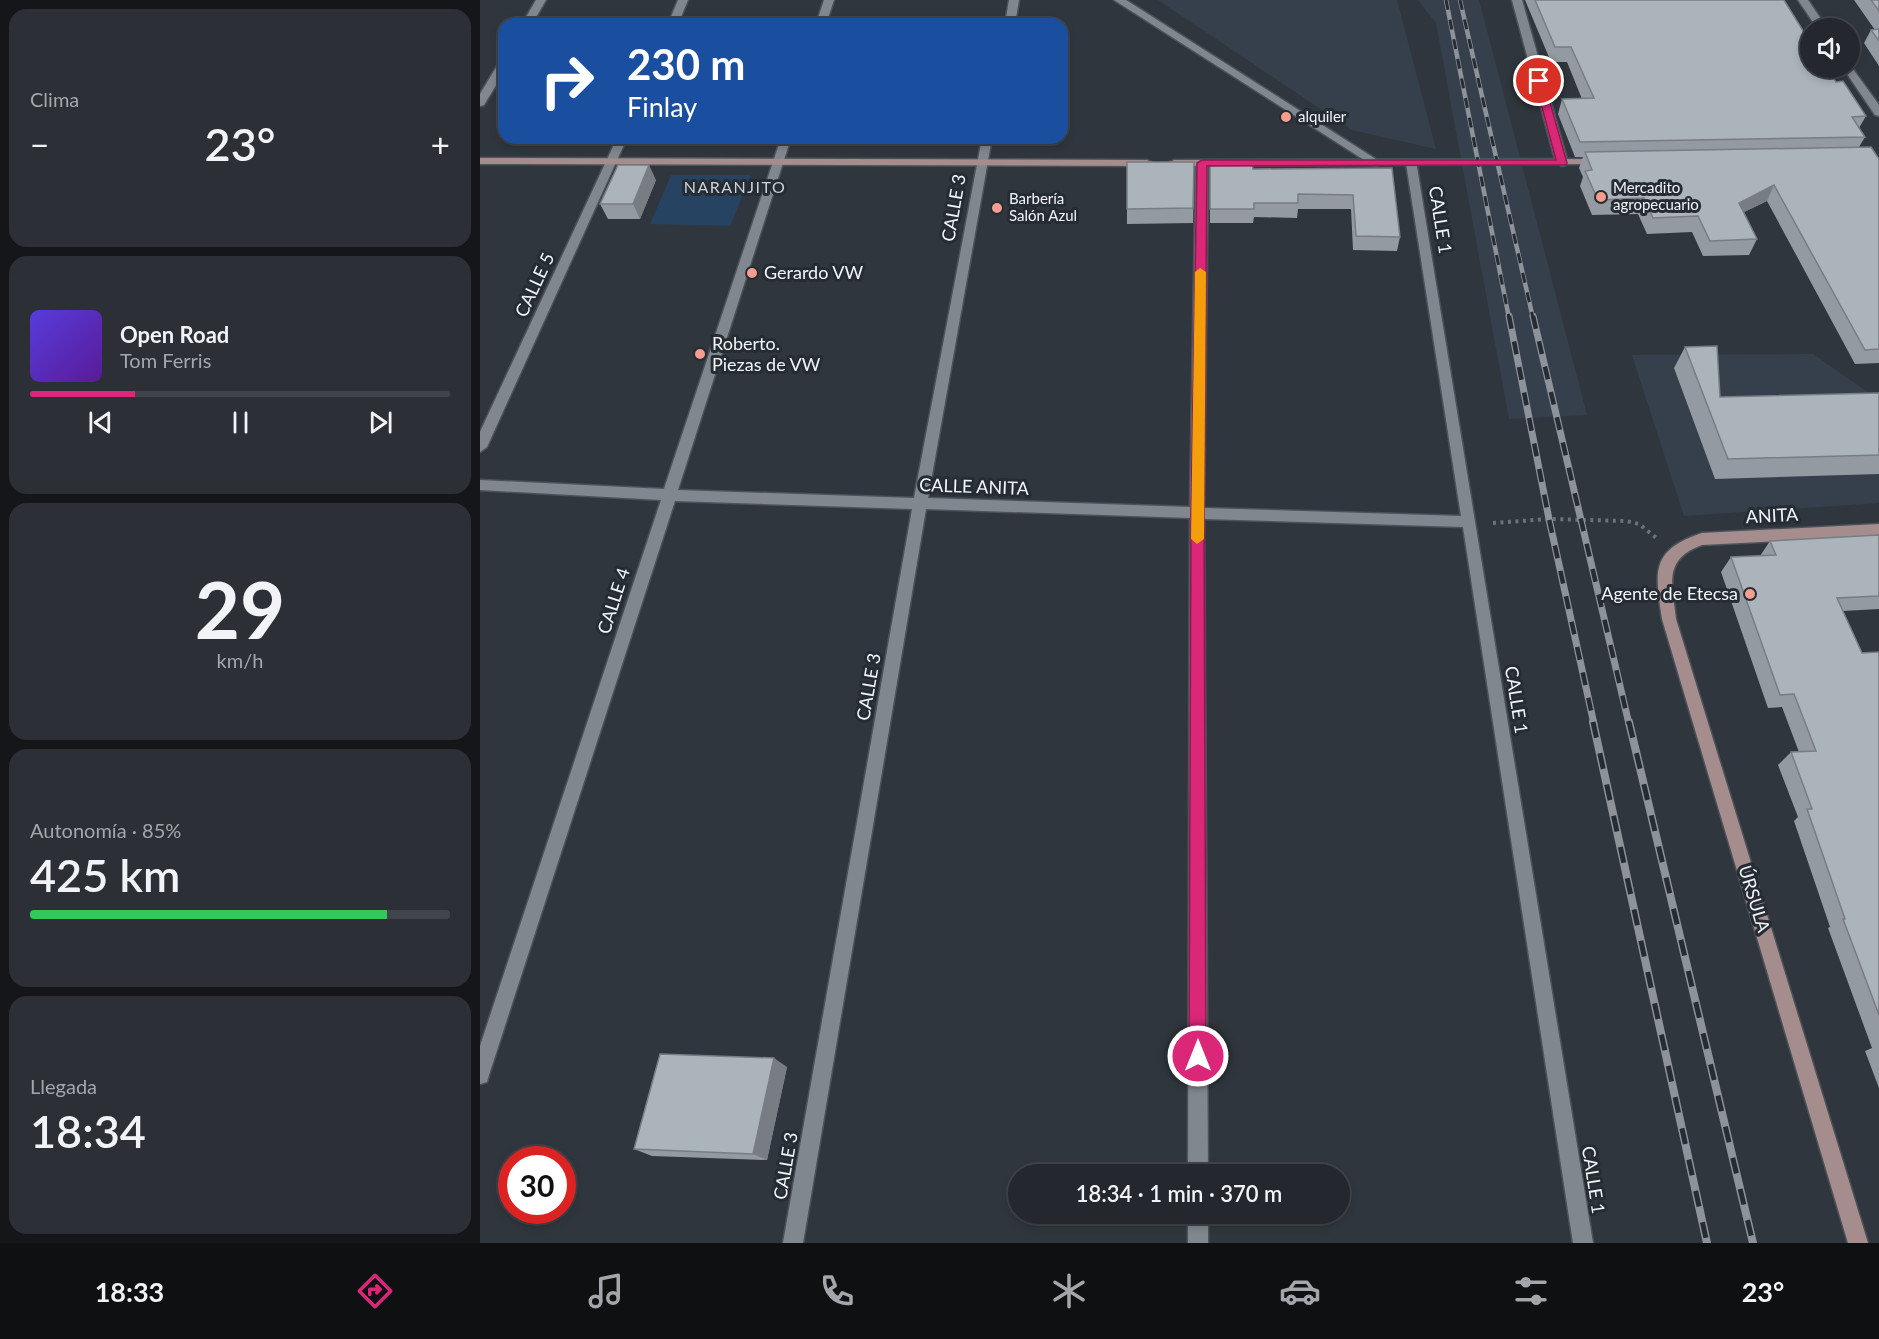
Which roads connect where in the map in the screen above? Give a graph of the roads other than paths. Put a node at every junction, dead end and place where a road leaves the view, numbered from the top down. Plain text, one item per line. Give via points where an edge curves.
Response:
1 (542, 0) edge
2 (683, 0) edge
3 (829, 0) edge
4 (1014, 0) edge
5 (1119, 0) edge
6 (1516, 0) edge
7 (1803, 0) edge
8 (531, 18) edge
9 (676, 18) edge
10 (823, 18) edge
11 (1011, 18) edge
12 (1815, 18) edge
13 (498, 73) edge
14 (1855, 78) edge
15 (480, 103) edge
16 (1879, 113) edge
17 (619, 144) edge
18 (784, 144) edge
19 (986, 144) edge
20 (480, 161) edge
21 (612, 161) junction
22 (779, 161) junction
23 (1616, 162) edge
24 (1202, 163) junction
25 (1376, 163) junction
26 (1562, 163) junction
27 (982, 164) junction
28 (1412, 164) junction
29 (480, 447) edge
30 (480, 485) edge
31 (669, 495) junction
32 (920, 503) junction
33 (1197, 512) junction
34 (1468, 523) junction
35 (1879, 530) edge
36 (1671, 553) joint
37 (480, 1075) edge
38 (1198, 1164) edge
39 (1198, 1224) edge
40 (793, 1243) edge
41 (1198, 1243) edge
42 (1583, 1243) edge
43 (1858, 1243) edge

1 - 8 street
2 - 9 street
3 - 10 street
4 - 11 street
5 - 25 street
6 - 26 street
7 - 12 street
13 - 15 street
14 - 16 street
17 - 21 street, CALLE 5
18 - 22 street, CALLE 4
19 - 27 street, CALLE 3
20 - 21 street
21 - 22 street
21 - 29 street, CALLE 5
22 - 27 street
22 - 31 street, CALLE 4
23 - 26 street
24 - 25 street
24 - 27 street
24 - 33 street
25 - 28 street
26 - 28 street
27 - 32 street, CALLE 3
28 - 34 street, CALLE 1
30 - 31 street, CALLE ANITA
31 - 32 street, CALLE ANITA
31 - 37 street, CALLE 4
32 - 33 street, CALLE ANITA
32 - 40 street, CALLE 3
33 - 34 street, CALLE ANITA
33 - 38 street
34 - 42 street, CALLE 1
35 - 36 street, ANITA via 1702,539
36 - 43 street, ÚRSULA via 1664,576 1668,619
39 - 41 street

